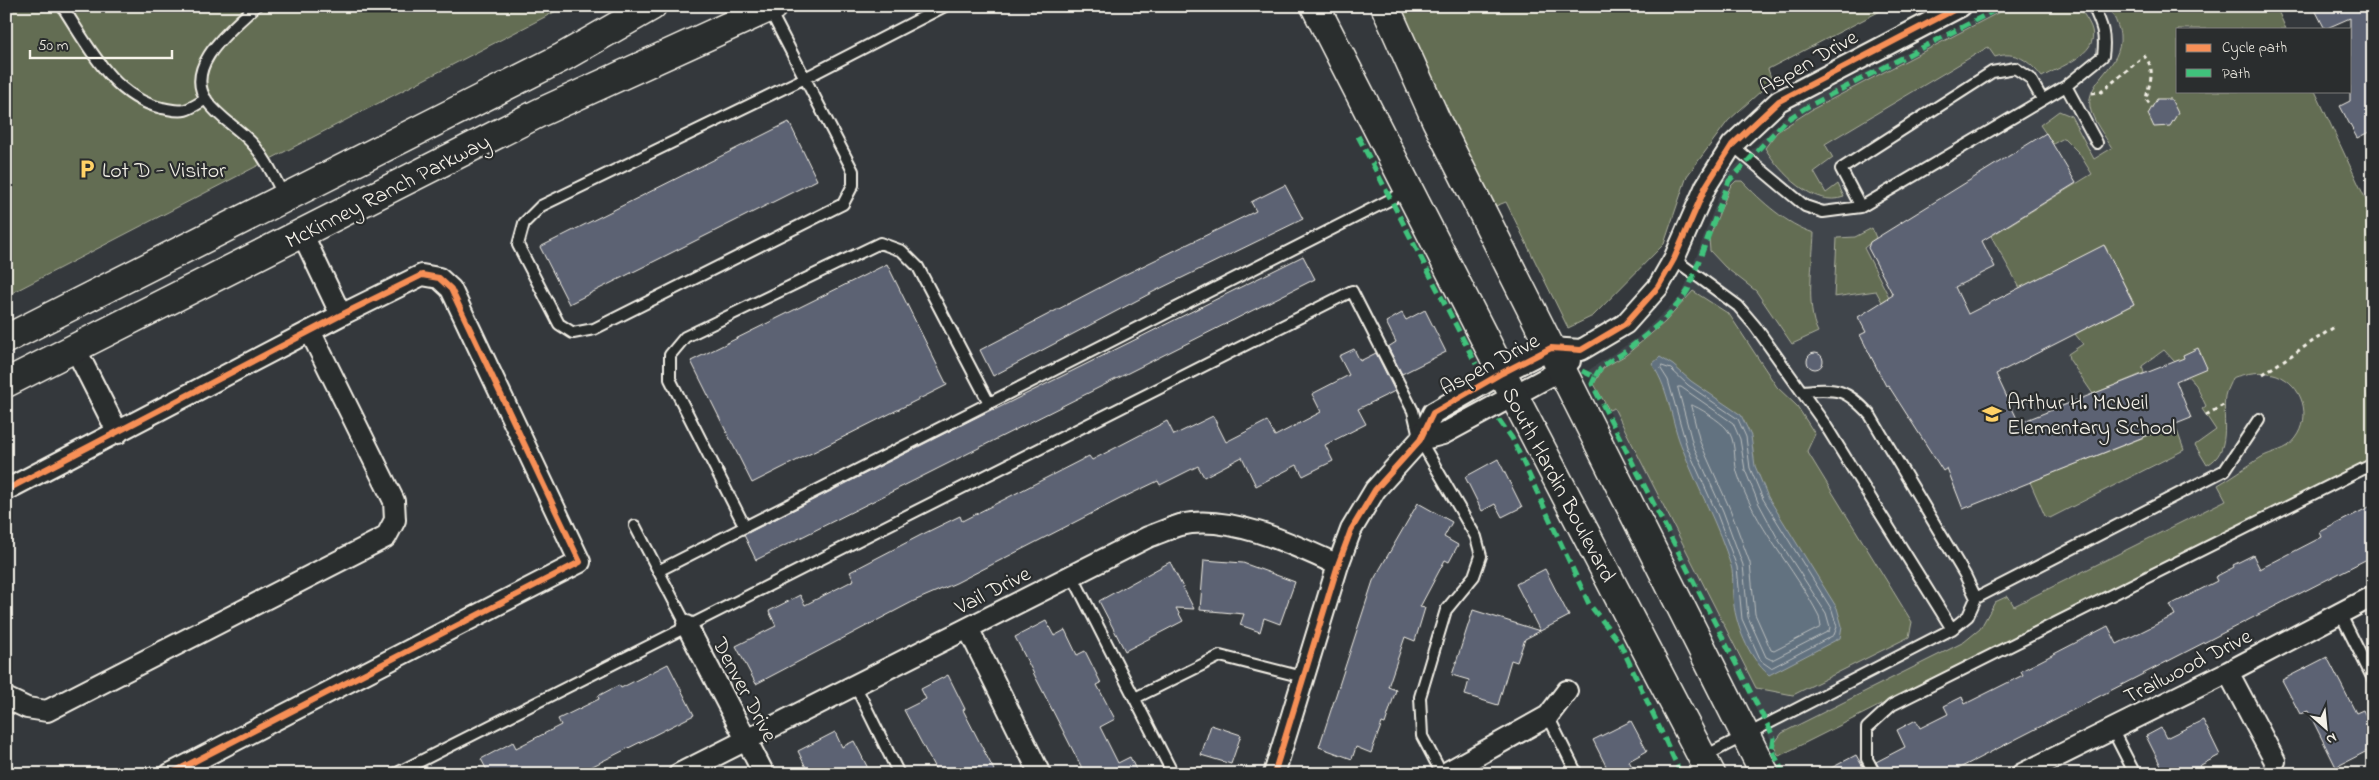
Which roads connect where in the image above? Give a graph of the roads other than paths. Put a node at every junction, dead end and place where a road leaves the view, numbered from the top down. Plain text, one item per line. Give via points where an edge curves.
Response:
1 (62, 6) edge
2 (256, 6) edge
3 (652, 6) edge
4 (945, 6) edge
5 (1315, 6) edge
6 (1385, 6) edge
7 (1961, 6) edge
8 (2093, 6) edge
9 (770, 7) edge
10 (805, 78) junction
11 (2066, 86) junction
12 (206, 99) junction
13 (2042, 99) junction
14 (2097, 143) dead end
15 (1732, 145) junction
16 (1409, 190) junction
17 (285, 198) junction
18 (1861, 207) junction
19 (302, 233) junction
20 (1674, 259) junction
21 (341, 315) junction
22 (310, 331) junction
23 (6, 339) edge
24 (75, 348) junction
25 (1556, 359) junction
26 (6, 383) edge
27 (1508, 384) junction
28 (1803, 391) junction
29 (989, 403) junction
30 (2259, 419) dead end
31 (118, 433) junction
32 (1420, 440) junction
33 (2373, 464) edge
34 (6, 490) edge
35 (636, 526) dead end
36 (745, 527) junction
37 (1338, 565) junction
38 (658, 571) junction
39 (1072, 575) junction
40 (2373, 596) edge
41 (1976, 598) junction
42 (2340, 613) junction
43 (687, 626) junction
44 (968, 628) junction
45 (1952, 629) junction
46 (2228, 672) junction
47 (1303, 677) junction
48 (2373, 679) edge
49 (855, 685) junction
50 (1567, 691) dead end
51 (6, 698) edge
52 (1135, 698) junction
53 (1548, 716) junction
54 (2112, 729) junction
55 (1744, 735) junction
56 (746, 740) junction
57 (2275, 761) dead end
58 (1707, 765) edge
59 (170, 774) edge
60 (395, 774) edge
61 (679, 774) edge
62 (764, 774) edge
63 (899, 774) edge
64 (1040, 774) edge
65 (1173, 774) edge
66 (1274, 774) edge
67 (1443, 774) edge
68 (1577, 774) edge
69 (1764, 774) edge
70 (1875, 774) edge
71 (2022, 774) edge
72 (2135, 774) edge

1 - 12 lane via 107,72 130,94 155,106 180,110
2 - 12 lane via 222,38 202,66 198,78
3 - 17 main road, McKinney Ranch Parkway via 563,57
4 - 10 lane
5 - 16 main road, South Hardin Boulevard
6 - 25 main road via 1436,120
7 - 15 street, Aspen Drive via 1778,100
8 - 11 lane via 2102,25 2105,40 2103,56
9 - 10 lane
9 - 19 main road, McKinney Ranch Parkway via 546,109
10 - 10 lane via 853,171 853,185 843,204 594,329 573,333 559,324 518,245 524,223 541,206
11 - 13 lane
11 - 14 lane
12 - 17 lane via 252,144
13 - 18 lane
13 - 18 lane via 2030,78 2014,68 1992,72 1841,169
15 - 18 lane via 1805,206 1823,212
15 - 20 street, Aspen Drive via 1706,186
16 - 27 main road, South Hardin Boulevard
16 - 29 lane
17 - 19 main road
17 - 23 main road, McKinney Ranch Parkway
19 - 21 street
19 - 24 main road, McKinney Ranch Parkway
20 - 25 street, Aspen Drive via 1658,287 1624,324 1581,350
20 - 28 lane via 1738,306 1772,349 1794,384
21 - 22 street
21 - 59 street via 422,275 439,278 451,289 580,562
22 - 31 street
22 - 51 street via 394,501 395,520 386,537 47,711 26,708
24 - 26 main road, McKinney Ranch Parkway
24 - 31 street
25 - 27 street, Aspen Drive
25 - 55 main road
27 - 32 street, Aspen Drive via 1433,413
27 - 58 main road, South Hardin Boulevard
28 - 41 lane via 1829,388 1853,397 1870,415 1966,575
28 - 45 lane
29 - 36 lane
29 - 36 lane via 918,267 902,251 880,243 685,337 670,355 670,379
30 - 41 lane via 2225,470
31 - 34 street
32 - 37 street, Aspen Drive via 1375,490 1351,530
32 - 43 lane via 1413,411 1352,291
32 - 67 lane via 1476,537 1481,556 1474,576 1446,610 1420,696 1422,736
33 - 70 lane via 1892,705 1866,728 1867,759
35 - 38 lane
36 - 38 lane
37 - 39 street, Vail Drive via 1282,540 1206,522 1181,525 1148,537
37 - 47 street, Aspen Drive
38 - 43 lane
39 - 44 street, Vail Drive
39 - 52 lane
40 - 42 street, Trailwood Drive
41 - 45 lane via 1968,616
42 - 46 street, Trailwood Drive
42 - 48 lane
43 - 56 street, Denver Drive
43 - 60 lane
44 - 49 street, Vail Drive
44 - 64 street
45 - 55 lane
46 - 54 street, Trailwood Drive
46 - 57 street
47 - 52 lane via 1220,656
47 - 66 street, Aspen Drive
49 - 56 street, Vail Drive
49 - 63 lane
50 - 53 street
52 - 65 lane
53 - 67 street
53 - 68 lane
54 - 71 street, Trailwood Drive
54 - 72 lane
55 - 58 lane
55 - 69 main road
56 - 61 street, Vail Drive
56 - 62 street, Denver Drive

